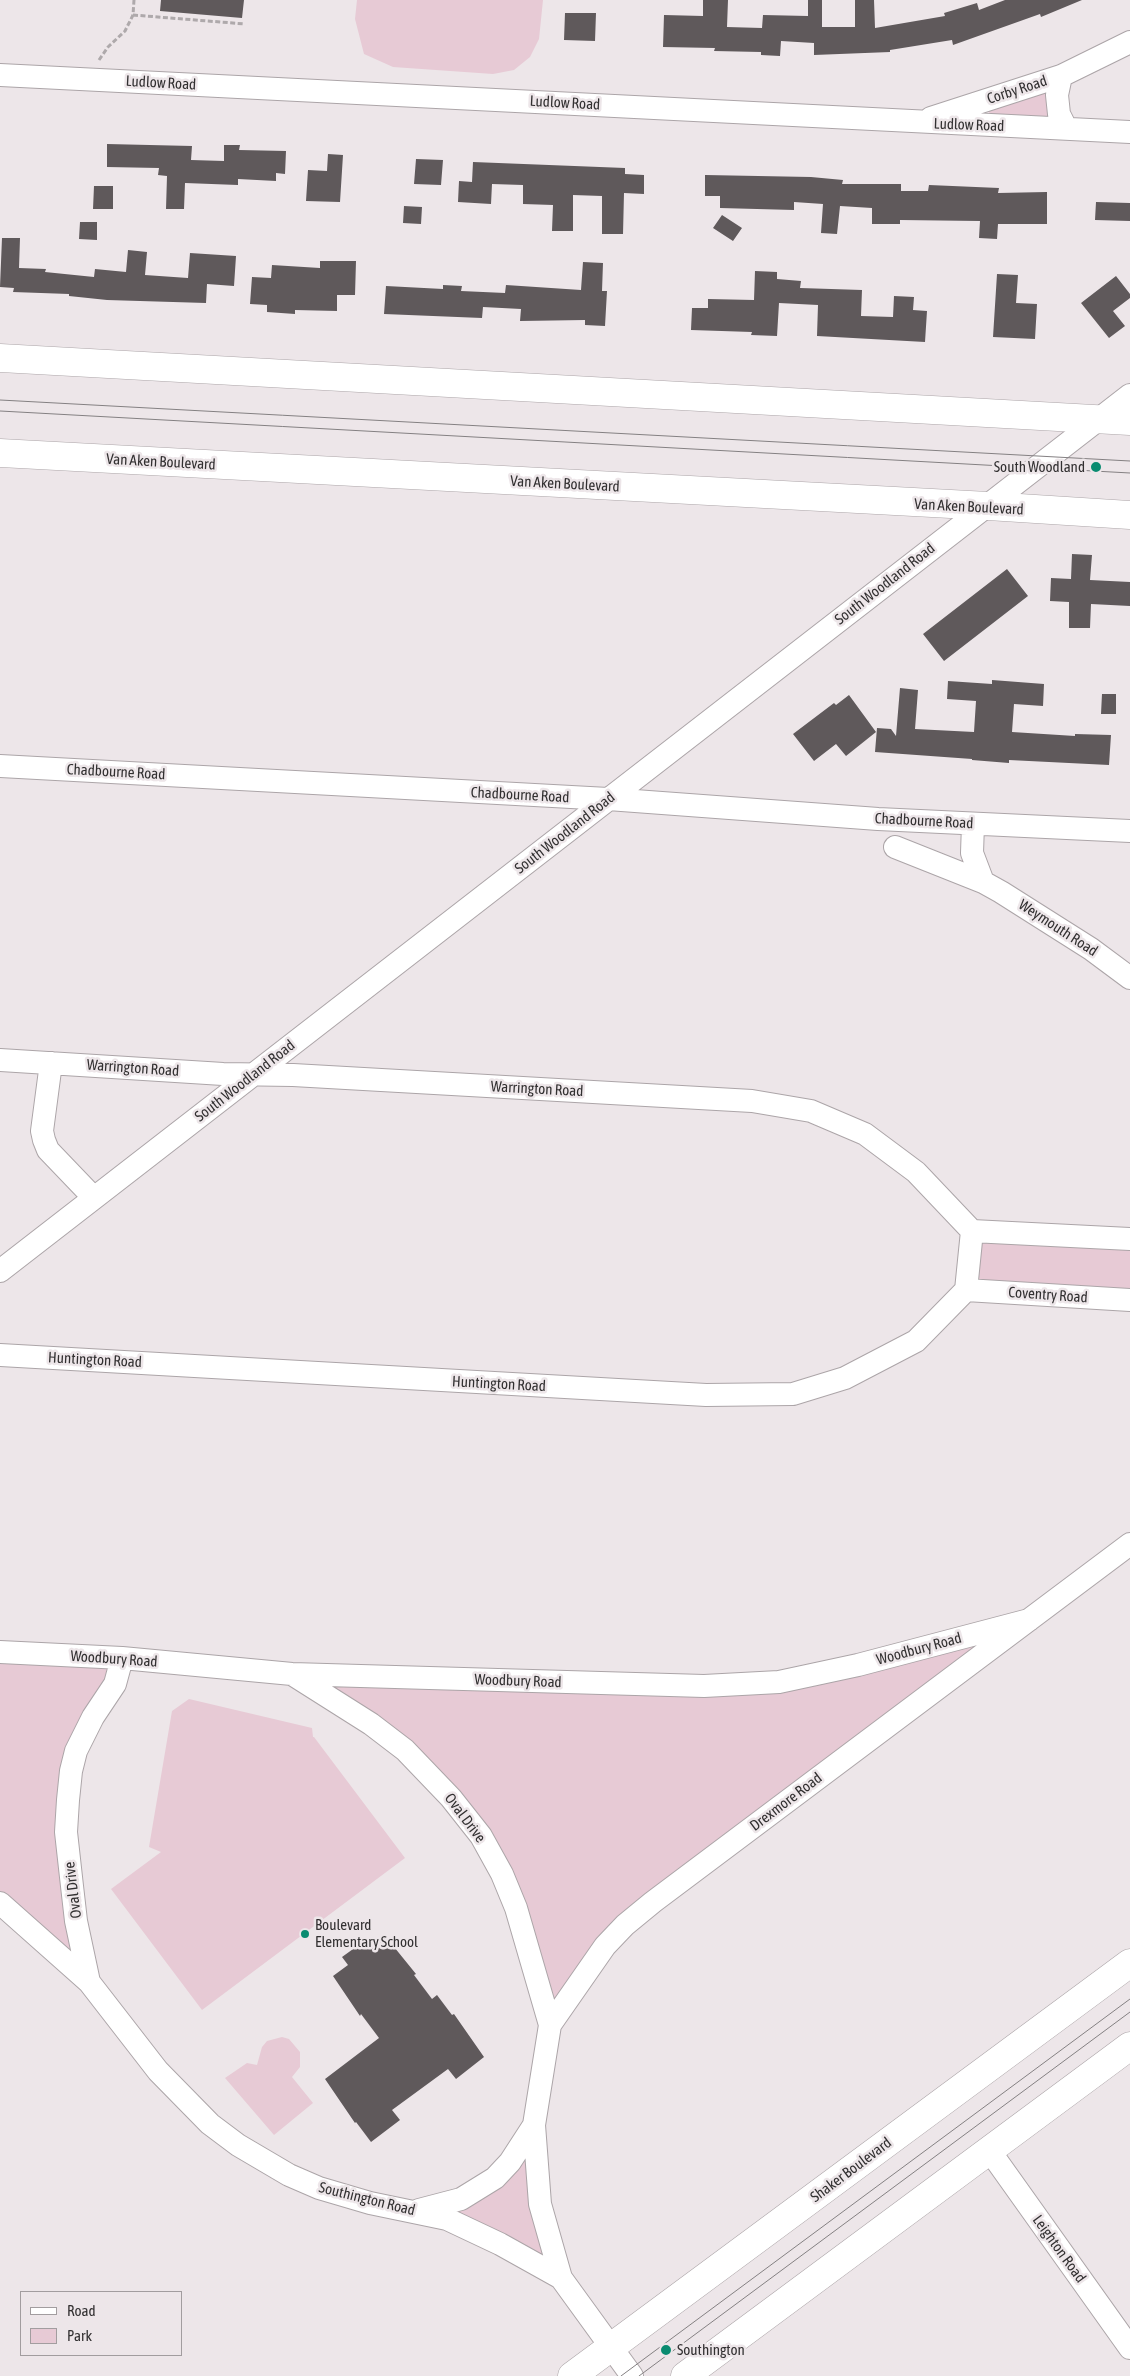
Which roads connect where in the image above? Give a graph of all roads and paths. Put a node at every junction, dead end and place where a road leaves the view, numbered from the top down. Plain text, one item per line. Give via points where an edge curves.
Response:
1 (134, 0) edge
2 (133, 15) junction
3 (245, 24) dead end
4 (1130, 42) edge
5 (98, 62) dead end
6 (0, 75) edge
7 (1061, 76) junction
8 (917, 123) junction
9 (1066, 128) junction
10 (1130, 132) edge
11 (0, 358) edge
12 (1130, 395) edge
13 (1099, 419) junction
14 (1130, 421) edge
15 (0, 453) edge
16 (988, 506) junction
17 (1130, 515) edge
18 (0, 766) edge
19 (608, 799) junction
20 (973, 824) junction
21 (1130, 831) edge
22 (895, 847) dead end
23 (983, 882) junction
24 (1130, 978) edge
25 (0, 1060) edge
26 (51, 1063) junction
27 (255, 1074) junction
28 (94, 1198) junction
29 (972, 1231) junction
30 (1130, 1239) edge
31 (0, 1271) edge
32 (966, 1290) junction
33 (1130, 1300) edge
34 (0, 1355) edge
35 (1130, 1544) edge
36 (1029, 1620) junction
37 (0, 1652) edge
38 (122, 1658) junction
39 (292, 1674) junction
40 (0, 1903) edge
41 (1130, 1963) edge
42 (89, 1982) junction
43 (550, 2025) junction
44 (1130, 2046) edge
45 (534, 2125) junction
46 (989, 2150) junction
47 (414, 2211) junction
48 (561, 2278) junction
49 (610, 2347) junction
50 (1130, 2348) edge
51 (572, 2376) edge
52 (632, 2376) edge
53 (685, 2376) edge

1 - 2 path
2 - 3 path
2 - 5 path
4 - 7 street, Corby Road
6 - 8 street, Ludlow Road
7 - 8 street, Corby Road
7 - 9 street, Corby Road via 1057,95 1059,114
8 - 9 street, Ludlow Road
9 - 10 street, Ludlow Road
11 - 13 main road
12 - 13 street, South Woodland Road
13 - 14 main road
13 - 16 street, South Woodland Road
15 - 16 main road, Van Aken Boulevard
16 - 17 main road, Van Aken Boulevard
16 - 19 street, South Woodland Road
18 - 19 street, Chadbourne Road
19 - 20 street, Chadbourne Road
19 - 27 street, South Woodland Road
20 - 21 street, Chadbourne Road
20 - 23 street via 972,853
22 - 23 street, Weymouth Road
23 - 24 street, Weymouth Road
25 - 26 street, Warrington Road
26 - 27 street, Warrington Road
26 - 28 street via 42,1131 44,1140 48,1150
27 - 28 street, South Woodland Road
27 - 29 street, Warrington Road via 752,1101 811,1111 865,1134 916,1172
28 - 31 street, South Woodland Road
29 - 30 street
29 - 32 street
32 - 33 street, Coventry Road
32 - 34 street, Huntington Road via 916,1341 845,1378 793,1394 706,1396
35 - 36 street, Drexmore Road
36 - 39 street, Woodbury Road via 858,1665 778,1682 704,1686
36 - 43 street, Drexmore Road via 625,1925 605,1946
37 - 38 street, Woodbury Road
38 - 39 street, Woodbury Road
38 - 42 street, Oval Drive via 115,1684 76,1752 68,1800 66,1832 74,1903
39 - 43 street, Oval Drive via 371,1724 405,1750 451,1798 480,1836 502,1874 516,1908
40 - 42 street, Southington Road
41 - 49 main road, Shaker Boulevard
42 - 47 street, Southington Road via 158,2071 204,2118 238,2145 275,2168 319,2188 370,2203
43 - 45 street, Drexmore Road
44 - 46 main road
45 - 47 street, Drexmore Road via 510,2162 495,2178 461,2199
45 - 48 street, Drexmore Road via 540,2204
46 - 50 street, Leighton Road
46 - 53 main road
47 - 48 street, Southington Road via 447,2219
48 - 49 street, Southington Road
49 - 51 main road, Shaker Boulevard
49 - 52 street, Southington Road

